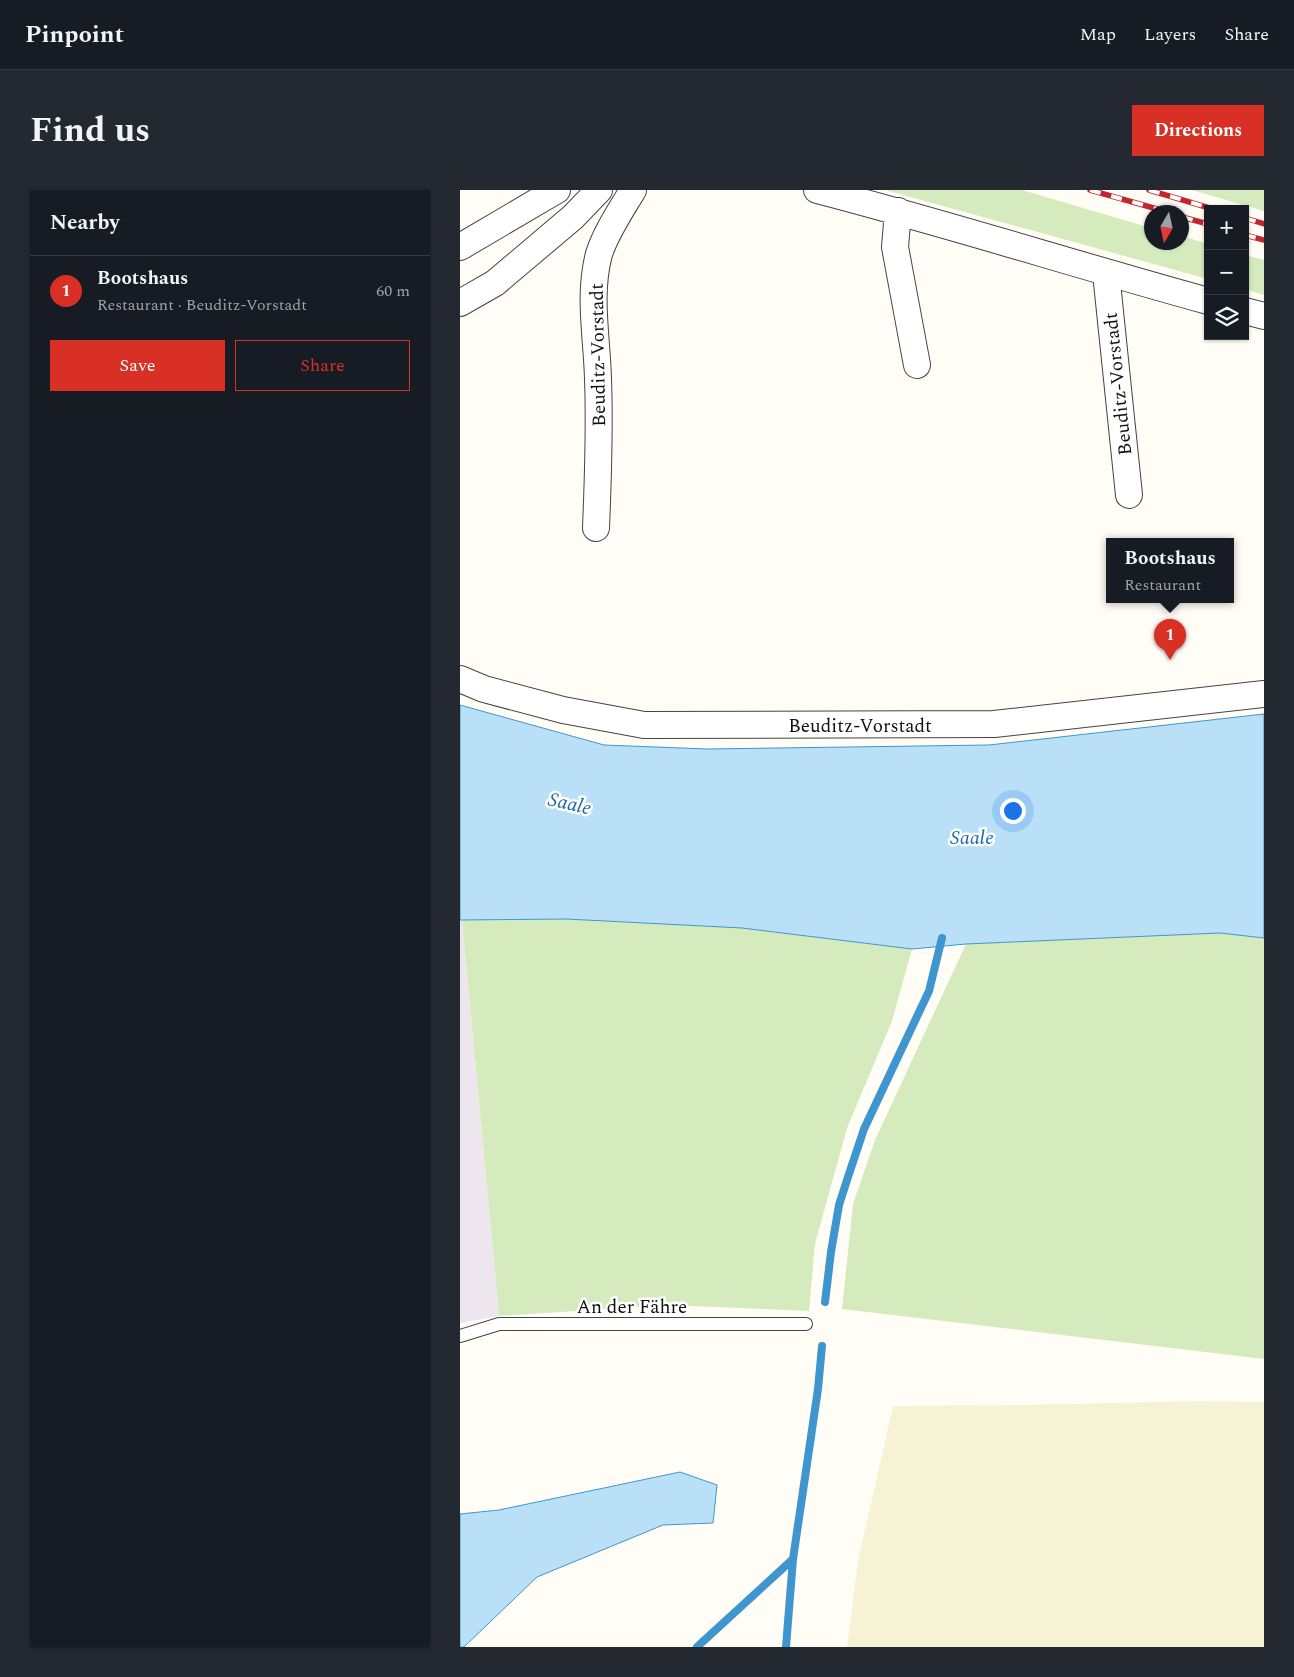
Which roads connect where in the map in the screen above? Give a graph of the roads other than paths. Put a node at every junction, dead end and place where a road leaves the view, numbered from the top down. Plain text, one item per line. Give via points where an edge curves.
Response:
1 (556, 190) edge
2 (599, 190) edge
3 (633, 190) edge
4 (817, 190) edge
5 (898, 211) junction
6 (460, 247) edge
7 (1106, 273) junction
8 (1204, 300) edge
9 (460, 303) edge
10 (1249, 312) edge
11 (1264, 316) edge
12 (917, 365) dead end
13 (1129, 496) dead end
14 (596, 528) dead end
15 (460, 679) edge
16 (1264, 694) edge
17 (806, 1324) dead end
18 (460, 1336) edge

1 - 6 street
2 - 9 street via 573,218 495,283
3 - 14 street, Beuditz-Vorstadt via 600,253 593,289 598,379
4 - 5 street
5 - 7 street
5 - 12 street via 895,247
7 - 8 street
7 - 13 street, Beuditz-Vorstadt
10 - 11 street
15 - 16 street, Beuditz-Vorstadt via 484,689 563,710 644,725 994,724
17 - 18 lane, An der Fähre via 498,1324

